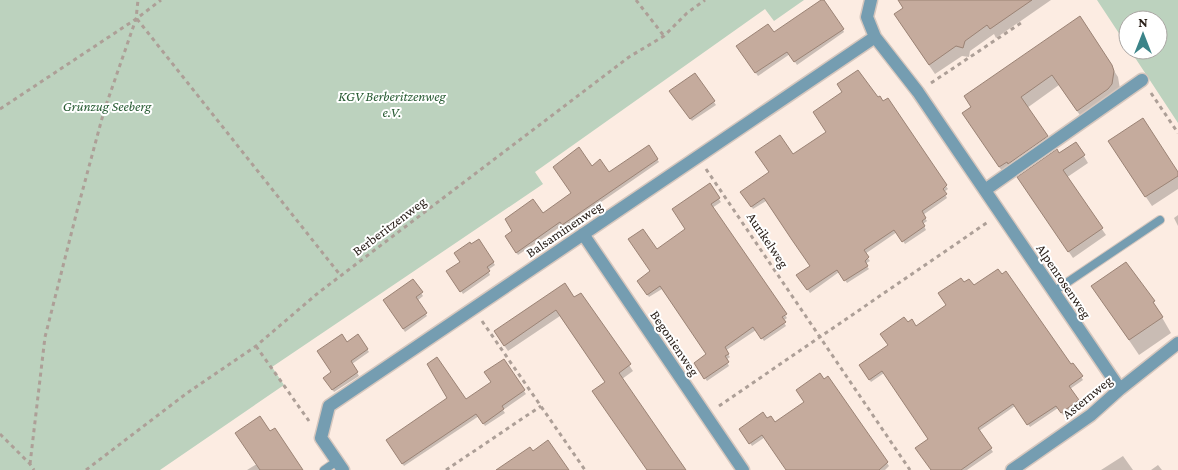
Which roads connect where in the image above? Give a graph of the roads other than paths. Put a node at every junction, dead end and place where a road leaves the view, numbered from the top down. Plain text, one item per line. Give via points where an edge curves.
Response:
1 (871, 0) edge
2 (875, 37) junction
3 (1142, 80) road end
4 (985, 190) junction
5 (1160, 220) dead end
6 (583, 234) junction
7 (1053, 292) junction
8 (1178, 343) edge
9 (1120, 389) junction
10 (340, 466) edge
11 (324, 470) edge
12 (743, 470) edge
13 (1012, 470) edge

1 - 2 street, Alpenrosenweg via 867,17
2 - 4 street, Alpenrosenweg via 918,92
2 - 6 street, Balsaminenweg
3 - 4 street
4 - 7 street, Alpenrosenweg
5 - 7 lane
6 - 10 street, Balsaminenweg via 329,406 321,438
6 - 12 street, Begonienweg
7 - 9 street, Alpenrosenweg
8 - 9 street, Asternweg
9 - 13 street, Asternweg via 1091,415
10 - 11 lane

